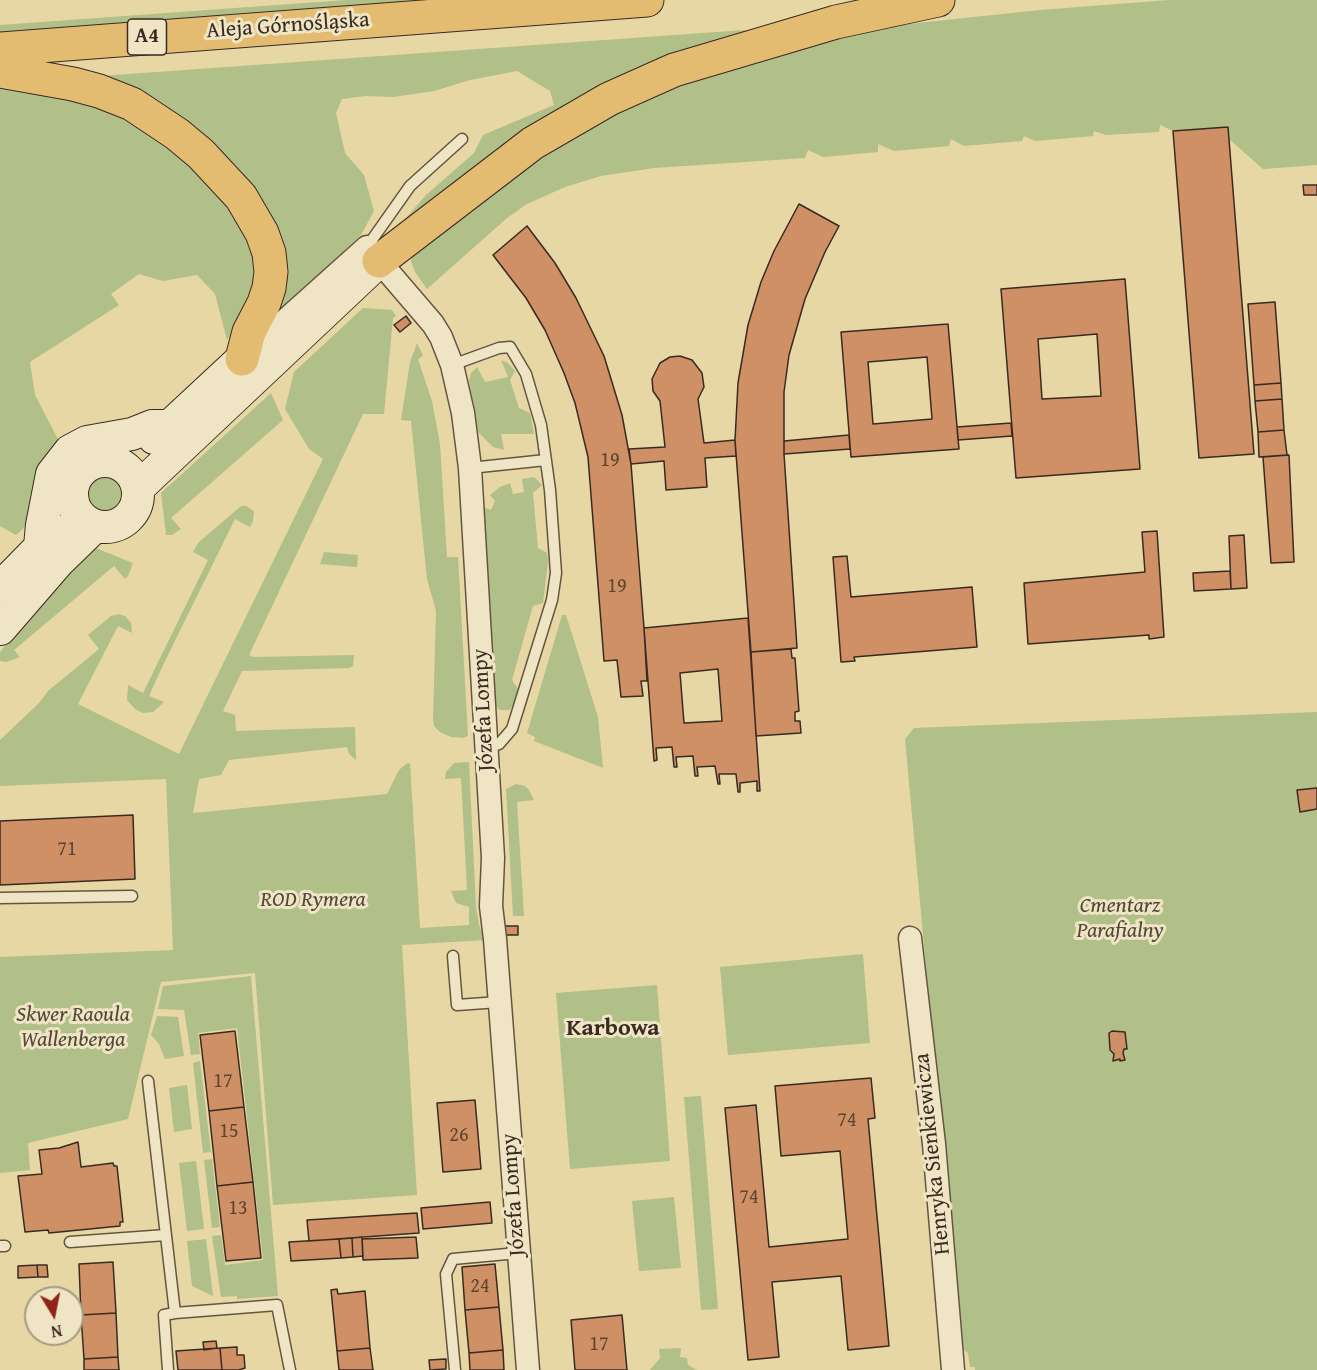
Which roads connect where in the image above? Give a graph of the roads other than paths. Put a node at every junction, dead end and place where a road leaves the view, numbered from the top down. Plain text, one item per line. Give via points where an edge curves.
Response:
1 (647, 0) edge
2 (938, 0) edge
3 (0, 49) edge
4 (0, 71) edge
5 (462, 139) dead end
6 (373, 254) junction
7 (242, 358) junction
8 (452, 365) junction
9 (170, 426) junction
10 (546, 460) junction
11 (117, 463) junction
12 (470, 468) junction
13 (138, 488) junction
14 (85, 516) junction
15 (40, 546) junction
16 (2, 583) edge
17 (0, 629) edge
18 (487, 748) junction
19 (132, 896) dead end
20 (0, 898) edge
21 (910, 938) dead end
22 (453, 956) dead end
23 (499, 1002) junction
24 (148, 1081) dead end
25 (166, 1235) junction
26 (70, 1242) dead end
27 (518, 1253) junction
28 (175, 1313) junction
29 (168, 1370) edge
30 (290, 1370) edge
31 (454, 1370) edge
32 (528, 1370) edge
33 (953, 1370) edge

1 - 3 highway, Aleja Górnośląska / A4
2 - 6 highway via 836,22 674,70 609,99 533,143
4 - 7 highway via 82,86 132,104 201,154 241,197 262,233 271,272 264,303 249,332
5 - 6 lane via 410,186
6 - 7 street
6 - 8 street, Józefa Lompy via 433,324
6 - 13 street
7 - 9 street
8 - 10 lane via 510,347 526,374 541,425
8 - 12 street, Józefa Lompy
9 - 11 street
9 - 15 street via 152,426 87,442 70,451 52,474
10 - 12 lane
10 - 18 lane via 556,573 552,600 512,729 499,744
11 - 13 street via 131,473
11 - 14 street via 95,462 78,474 72,495
12 - 18 street, Józefa Lompy
13 - 14 street via 133,513 115,526 105,527
14 - 15 street via 57,530
14 - 17 street via 45,576
15 - 16 street
18 - 23 street, Józefa Lompy via 493,858 491,906
19 - 20 lane
21 - 33 street, Henryka Sienkiewicza via 934,1144
22 - 23 lane via 457,1005
23 - 27 street, Józefa Lompy
24 - 25 lane
25 - 26 lane
25 - 28 lane
27 - 31 lane via 453,1259 446,1274
27 - 32 street, Józefa Lompy
28 - 29 lane via 164,1315
28 - 30 lane via 277,1305

